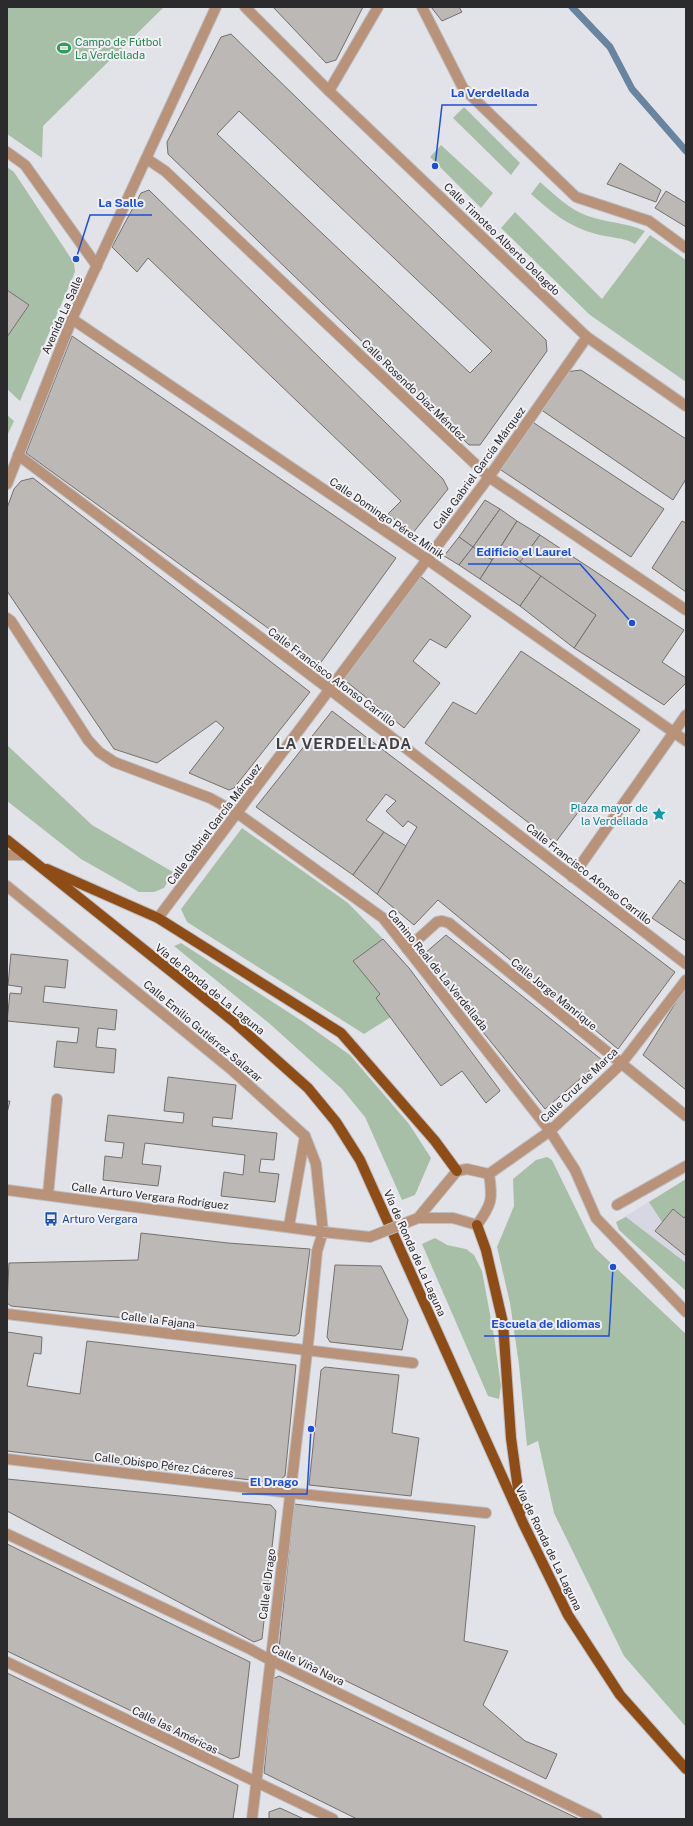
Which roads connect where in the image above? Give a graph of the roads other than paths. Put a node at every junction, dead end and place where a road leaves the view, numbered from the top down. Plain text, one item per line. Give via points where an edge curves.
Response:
1 (216, 7) edge
2 (245, 7) edge
3 (378, 7) edge
4 (422, 7) edge
5 (329, 91) junction
6 (7, 152) edge
7 (147, 159) junction
8 (686, 248) edge
9 (98, 266) junction
10 (72, 319) junction
11 (587, 337) junction
12 (686, 406) edge
13 (18, 456) junction
14 (489, 477) junction
15 (7, 484) edge
16 (428, 560) junction
17 (686, 610) edge
18 (7, 618) edge
19 (329, 689) junction
20 (686, 715) edge
21 (674, 732) junction
22 (686, 741) edge
23 (237, 813) junction
24 (7, 840) edge
25 (7, 854) edge
26 (25, 855) junction
27 (34, 863) junction
28 (572, 877) junction
29 (7, 886) edge
30 (158, 918) junction
31 (407, 949) junction
32 (686, 964) edge
33 (686, 980) edge
34 (621, 1064) junction
35 (57, 1099) dead end
36 (686, 1116) edge
37 (550, 1131) junction
38 (305, 1136) junction
39 (686, 1166) edge
40 (457, 1171) junction
41 (489, 1174) junction
42 (7, 1190) edge
43 (48, 1195) junction
44 (618, 1205) dead end
45 (418, 1218) junction
46 (477, 1225) junction
47 (289, 1226) junction
48 (323, 1232) junction
49 (686, 1312) edge
50 (7, 1314) edge
51 (306, 1351) junction
52 (413, 1363) dead end
53 (7, 1459) edge
54 (291, 1492) junction
55 (486, 1513) dead end
56 (523, 1523) junction
57 (7, 1534) edge
58 (270, 1660) junction
59 (7, 1662) edge
60 (686, 1769) edge
61 (256, 1782) junction
62 (252, 1819) edge
63 (333, 1819) edge
64 (597, 1819) edge

1 - 7 street, Avenida La Salle
2 - 5 street, Calle Timoteo Alberto Delagdo
3 - 5 street
4 - 8 street via 463,88 576,197 649,221
5 - 11 street, Calle Timoteo Alberto Delagdo
6 - 9 street via 25,165
7 - 9 street, Avenida La Salle
7 - 14 street, Calle Rosendo Díaz Méndez via 165,171
9 - 10 street, Avenida La Salle
10 - 13 street, Avenida La Salle
10 - 16 street, Calle Domingo Pérez Minik
11 - 12 street, Calle Timoteo Alberto Delagdo
11 - 14 street, Calle Gabriel García Márquez
13 - 15 street, Avenida La Salle
13 - 19 street, Calle Francisco Afonso Carrillo
14 - 16 street, Calle Gabriel García Márquez
14 - 17 street, Calle Rosendo Díaz Méndez
16 - 19 street, Calle Gabriel García Márquez
16 - 21 street, Calle Domingo Pérez Minik
18 - 23 street, Camino Real de La Verdellada via 88,740 99,752 114,762 210,798
19 - 23 street, Calle Gabriel García Márquez
19 - 28 street, Calle Francisco Afonso Carrillo
20 - 21 street
21 - 22 street, Calle Domingo Pérez Minik
21 - 28 street
23 - 30 street, Calle Gabriel García Márquez
23 - 31 street, Camino Real de La Verdellada via 383,918
24 - 26 main road, Vía de Ronda de La Laguna
25 - 26 street
26 - 27 main road, Vía de Ronda de La Laguna
27 - 30 main road
27 - 56 main road, Vía de Ronda de La Laguna via 233,1022 308,1088 336,1122 360,1160
28 - 32 street, Calle Francisco Afonso Carrillo
29 - 38 street, Calle Emilio Gutiérrez Salazar via 232,1070
30 - 40 main road via 341,1033 435,1141
31 - 34 street, Calle Jorge Manrique via 437,922 449,924
31 - 37 street, Camino Real de La Verdellada
33 - 34 street, Calle Cruz de Marca
34 - 36 street, Calle Jorge Manrique
34 - 37 street, Calle Cruz de Marca
35 - 43 street
37 - 41 street, Calle Cruz de Marca
37 - 49 street, Camino Real de La Verdellada via 575,1170 596,1218
38 - 47 street
38 - 48 street, Calle Emilio Gutiérrez Salazar via 316,1164
39 - 44 street
40 - 41 street via 467,1169
40 - 45 street
41 - 46 street via 492,1193 488,1209
42 - 43 street, Calle Arturo Vergara Rodríguez
43 - 47 street, Calle Arturo Vergara Rodríguez
45 - 46 street via 453,1218
45 - 48 street, Calle Arturo Vergara Rodríguez, bridge via 370,1237
46 - 56 main road via 486,1250 503,1323 511,1438
47 - 48 street, Calle Arturo Vergara Rodríguez
48 - 51 street, Calle el Drago via 317,1251
50 - 51 street, Calle la Fajana
51 - 52 street, Calle la Fajana
51 - 54 street, Calle el Drago
53 - 54 street, Calle Obispo Pérez Cáceres
54 - 55 street, Calle Obispo Pérez Cáceres
54 - 58 street, Calle el Drago
56 - 60 main road, Vía de Ronda de La Laguna via 568,1615 620,1695
57 - 58 street, Calle Viña Nava via 250,1648
58 - 61 street, Calle el Drago
58 - 64 street, Calle Viña Nava
59 - 61 street, Calle las Américas
61 - 62 street, Calle el Drago
61 - 63 street, Calle las Américas

